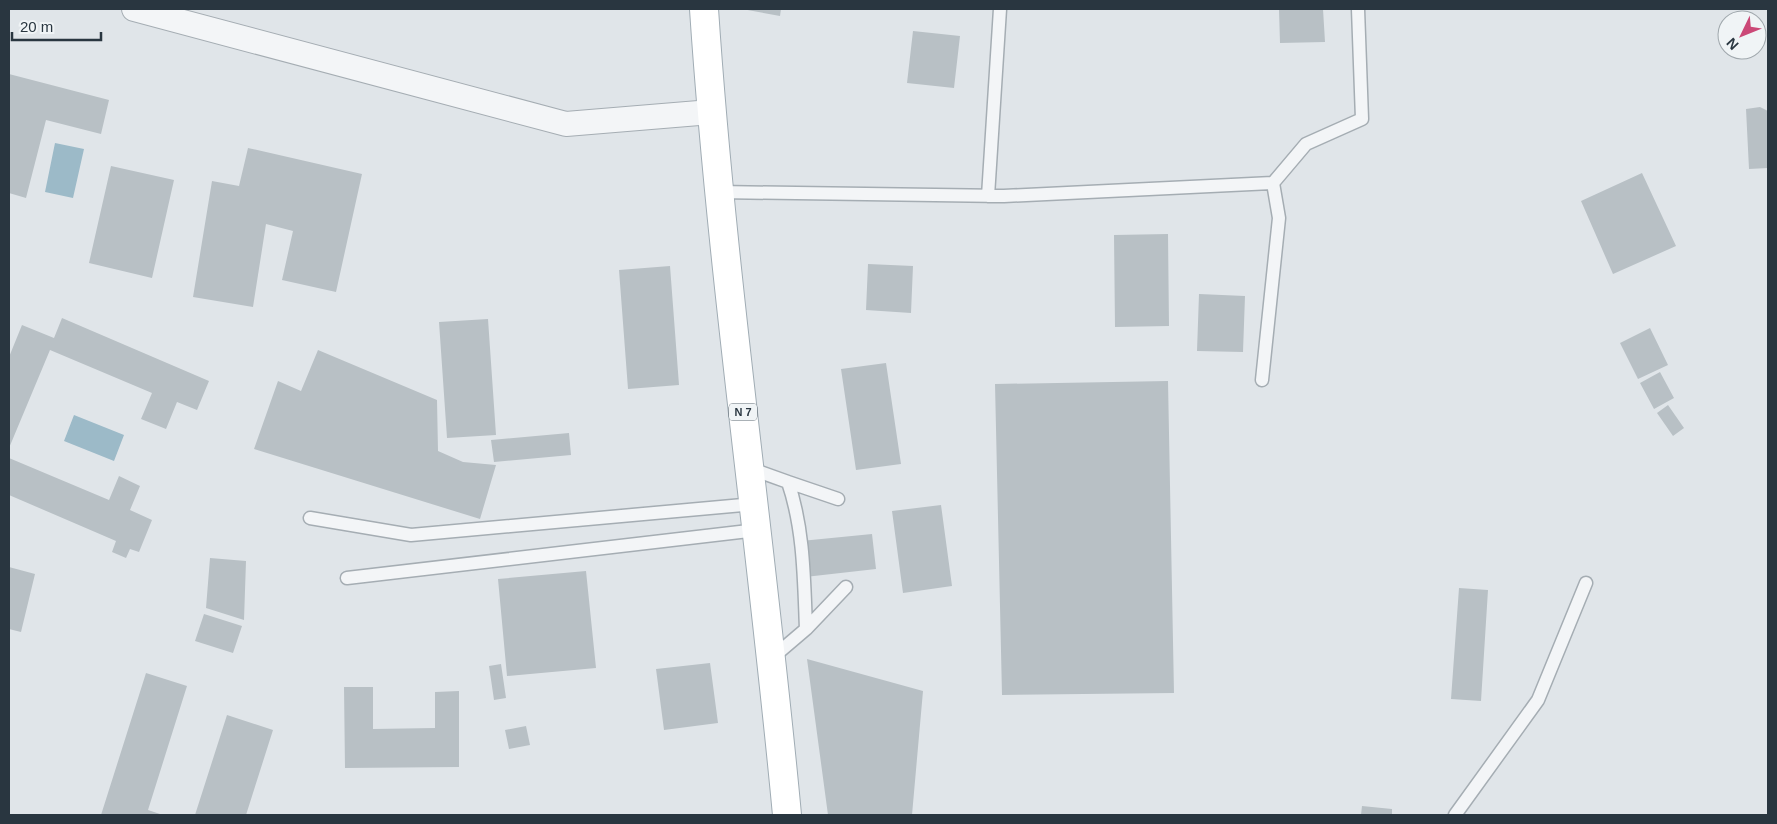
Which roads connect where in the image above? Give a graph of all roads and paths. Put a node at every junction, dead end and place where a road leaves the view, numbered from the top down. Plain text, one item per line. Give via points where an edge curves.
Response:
1 (134, 9) edge
2 (704, 9) edge
3 (1000, 9) edge
4 (1358, 9) edge
5 (711, 112) junction
6 (1272, 184) junction
7 (719, 192) junction
8 (988, 196) junction
9 (1262, 380) dead end
10 (750, 468) junction
11 (788, 482) junction
12 (838, 499) dead end
13 (755, 517) junction
14 (310, 518) dead end
15 (347, 578) dead end
16 (1586, 583) dead end
17 (846, 587) dead end
18 (806, 628) junction
19 (772, 658) junction
20 (787, 815) edge
21 (1454, 815) edge

1 - 5 street via 566,124
2 - 5 main road, N 7
3 - 8 lane
4 - 6 lane via 1362,119 1306,144
5 - 7 main road, N 7
6 - 8 lane
6 - 9 lane via 1279,218
7 - 8 lane
7 - 10 main road, N 7
10 - 11 lane
10 - 13 main road, N 7
11 - 12 lane
11 - 18 lane via 797,509
13 - 14 lane via 411,535
13 - 15 lane
13 - 19 main road, N 7
16 - 21 lane via 1538,700
17 - 18 lane
18 - 19 lane
19 - 20 main road, N 7

